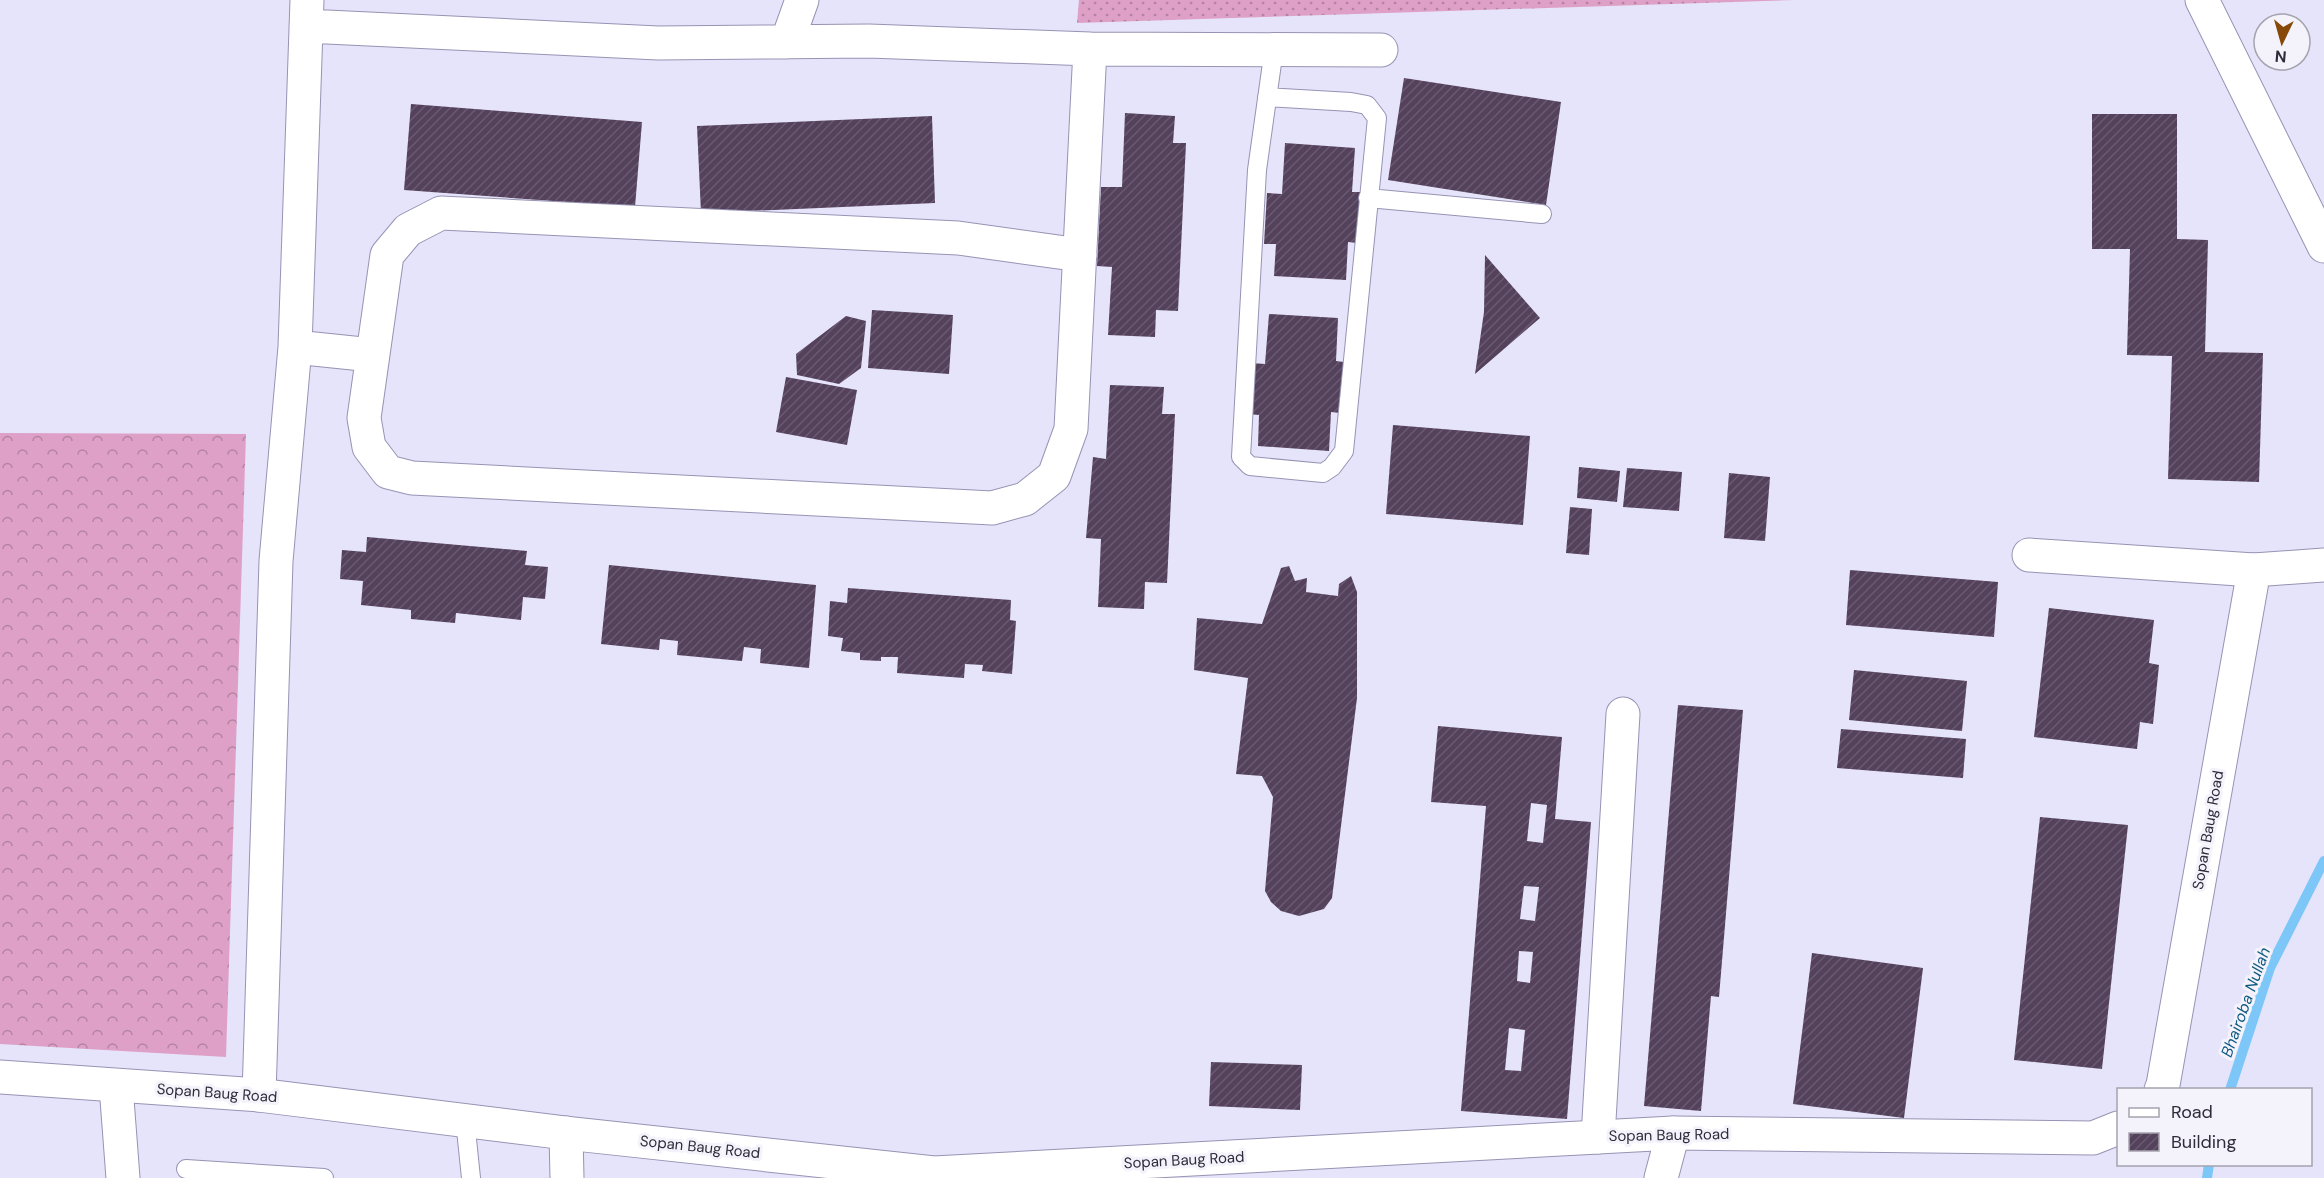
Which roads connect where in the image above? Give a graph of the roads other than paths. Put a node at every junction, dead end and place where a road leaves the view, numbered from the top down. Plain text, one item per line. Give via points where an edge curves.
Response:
1 (802, 0) edge
2 (2202, 0) edge
3 (306, 13) edge
4 (787, 42) junction
5 (1090, 49) junction
6 (1274, 49) junction
7 (1381, 50) dead end
8 (1267, 97) junction
9 (1368, 198) junction
10 (1542, 214) dead end
11 (2324, 246) edge
12 (1080, 255) junction
13 (295, 347) junction
14 (372, 355) junction
15 (2029, 555) dead end
16 (2324, 565) edge
17 (2254, 570) junction
18 (1623, 714) dead end
19 (0, 1077) edge
20 (116, 1086) junction
21 (2162, 1088) edge
22 (259, 1095) junction
23 (465, 1120) junction
24 (2117, 1128) edge
25 (566, 1133) junction
26 (1673, 1133) junction
27 (1598, 1137) junction
28 (186, 1169) dead end
29 (934, 1176) edge
30 (123, 1178) edge
31 (324, 1178) edge
32 (471, 1178) edge
33 (567, 1178) edge
34 (1661, 1178) edge

1 - 4 street
2 - 11 street
3 - 4 street via 658,43
3 - 13 street
4 - 5 street
5 - 6 street
5 - 12 street
6 - 7 street
6 - 8 lane
8 - 9 lane via 1367,105 1377,118
8 - 9 lane via 1257,170 1241,457 1250,466 1323,473 1344,451
9 - 10 lane
12 - 14 street via 958,238 441,213 408,230 387,255
12 - 14 street via 1071,429 1054,476 1025,499 992,508 412,478 388,472 369,447 364,418
13 - 14 street
13 - 22 street via 276,561
15 - 17 street
16 - 17 street
17 - 21 street, Sopan Baug Road
18 - 27 street
19 - 20 street, Sopan Baug Road
20 - 22 street, Sopan Baug Road
20 - 30 street
22 - 23 street, Sopan Baug Road
23 - 25 street, Sopan Baug Road
23 - 32 lane
24 - 26 street, Sopan Baug Road via 2093,1138
25 - 29 street, Sopan Baug Road
25 - 33 street
26 - 27 street, Sopan Baug Road
26 - 34 street
27 - 29 street, Sopan Baug Road
28 - 31 lane

